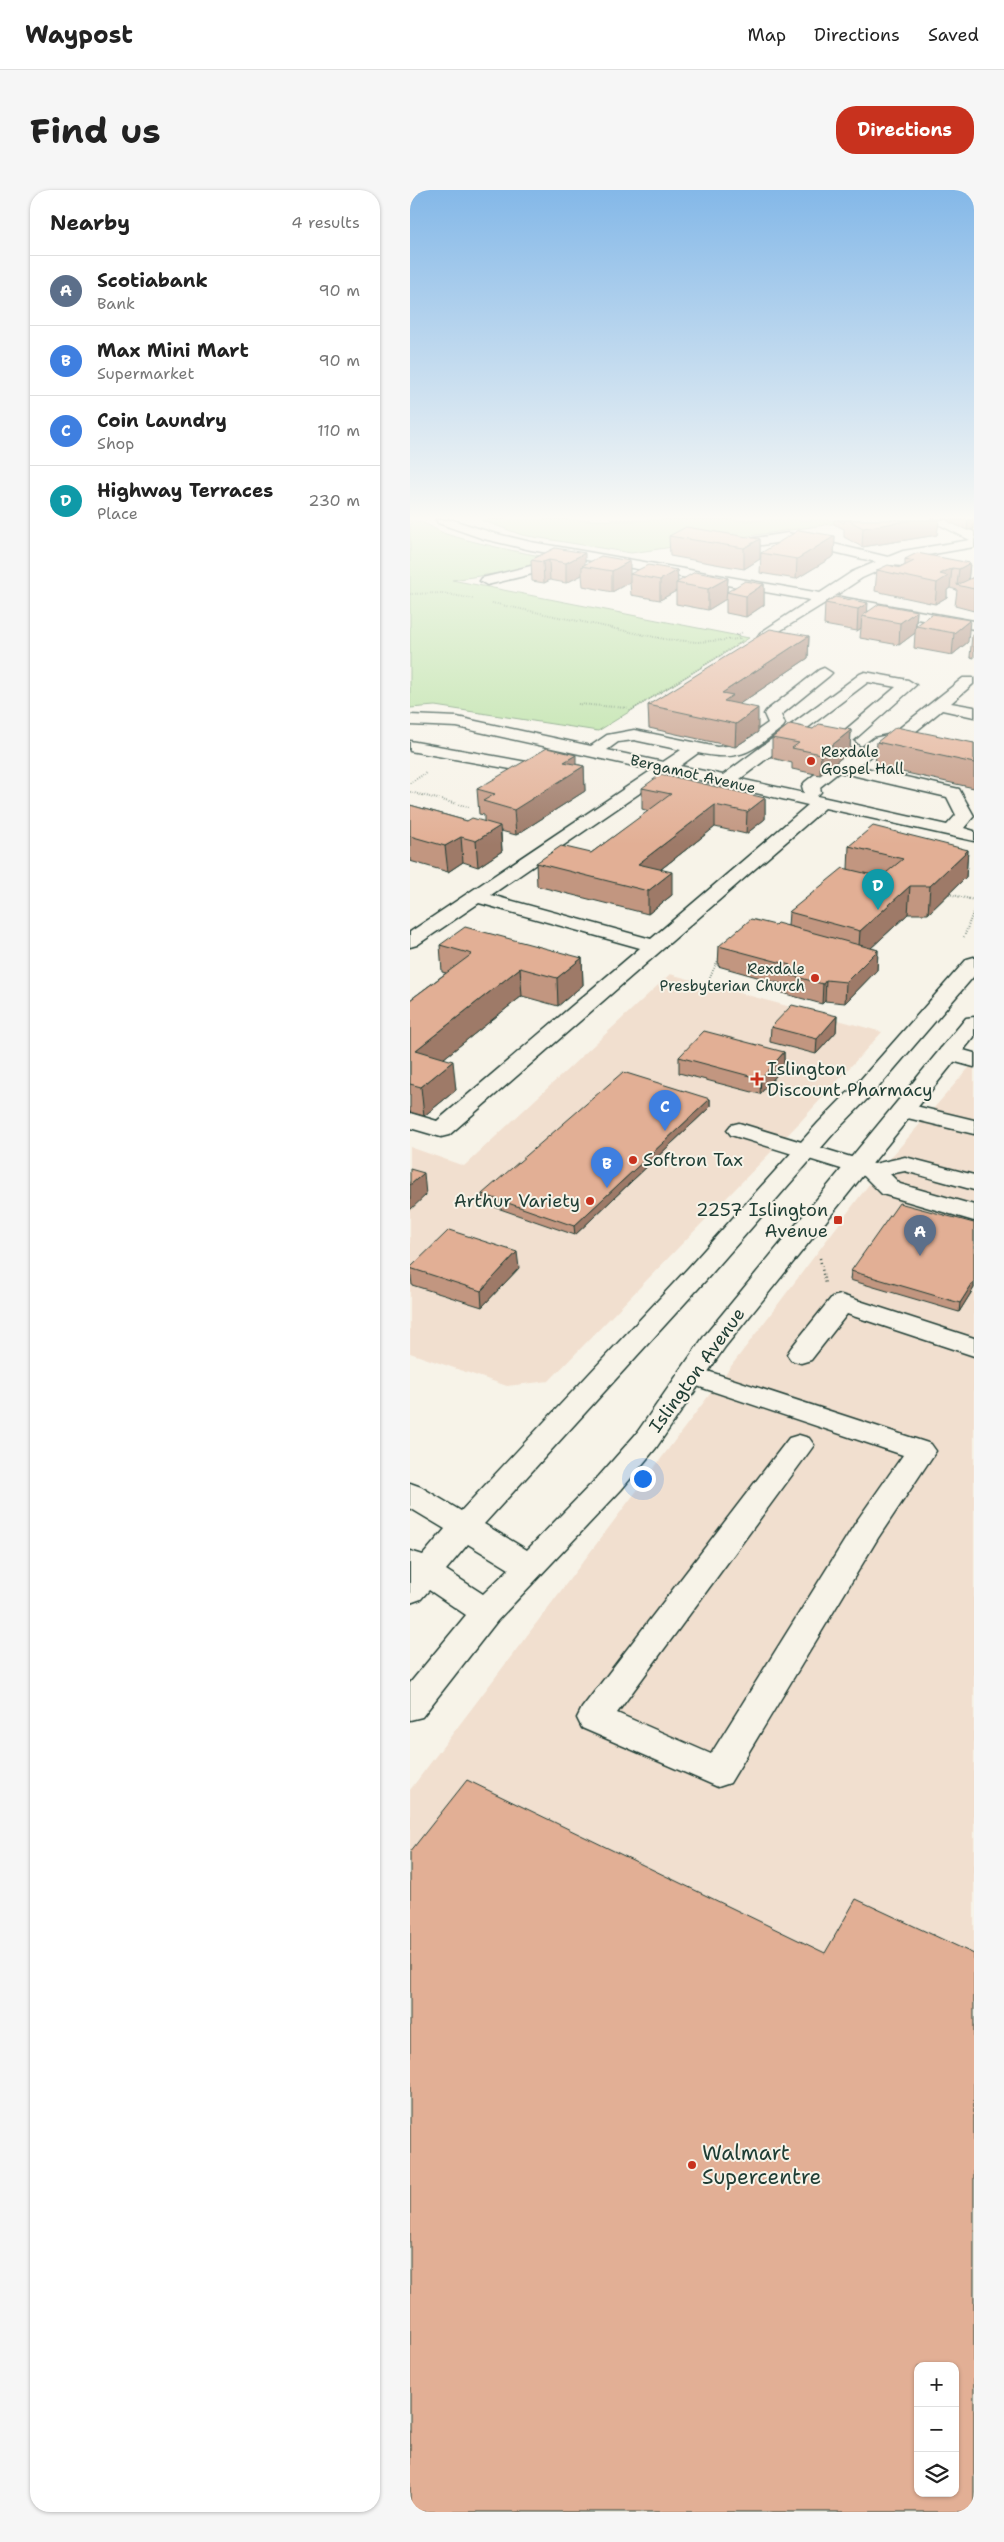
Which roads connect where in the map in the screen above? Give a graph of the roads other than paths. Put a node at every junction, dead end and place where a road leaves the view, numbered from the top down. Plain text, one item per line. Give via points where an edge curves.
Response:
1 (776, 628) edge
2 (765, 636) edge
3 (824, 673) dead end
4 (968, 681) dead end
5 (940, 705) junction
6 (974, 712) edge
7 (410, 720) edge
8 (410, 746) edge
9 (694, 748) junction
10 (593, 752) junction
11 (521, 766) edge
12 (666, 768) junction
13 (843, 768) junction
14 (726, 781) junction
15 (817, 797) junction
16 (951, 831) junction
17 (974, 836) edge
18 (474, 896) junction
19 (410, 941) edge
20 (655, 946) junction
21 (974, 963) edge
22 (974, 1023) edge
23 (949, 1053) junction
24 (974, 1060) edge
25 (974, 1104) edge
26 (903, 1110) junction
27 (410, 1120) edge
28 (966, 1125) edge
29 (739, 1130) dead end
30 (806, 1151) junction
31 (865, 1169) junction
32 (974, 1183) edge
33 (974, 1213) edge
34 (974, 1347) edge
35 (801, 1354) dead end
36 (692, 1375) junction
37 (799, 1445) dead end
38 (410, 1494) edge
39 (463, 1528) junction
40 (528, 1566) junction
41 (415, 1575) edge
42 (486, 1612) junction
43 (410, 1707) edge

1 - 2 street
3 - 9 street via 772,714 777,724 743,749 717,752
4 - 5 street
5 - 6 street
5 - 13 street via 898,738 880,742
7 - 10 street, Bergamot Avenue via 457,722
8 - 11 street
9 - 10 street via 634,735 613,738
9 - 12 street
10 - 12 street, Bergamot Avenue
12 - 14 street, Bergamot Avenue
12 - 18 street
13 - 15 street
13 - 16 street via 953,793 965,816
14 - 15 street, Bergamot Avenue
14 - 15 street via 865,677 908,685 843,741 855,751 811,786
15 - 16 street, Bergamot Avenue
15 - 20 street
16 - 17 street, Bergamot Avenue
18 - 19 street
18 - 20 street
20 - 27 street via 441,1130
21 - 30 street
22 - 23 street, Islington Avenue
23 - 24 street
23 - 26 street, Islington Avenue
25 - 28 street
26 - 28 street
26 - 31 street, Islington Avenue
29 - 30 street
30 - 31 street
30 - 39 street
31 - 32 street via 905,1164
31 - 33 street via 891,1190
31 - 36 street, Islington Avenue via 715,1341
34 - 35 street via 840,1303
36 - 37 street via 921,1451 867,1530 718,1774 594,1718
36 - 40 street, Islington Avenue via 646,1441 610,1483
38 - 39 street
39 - 40 street
39 - 41 street
40 - 42 street, Islington Avenue
41 - 42 street
42 - 43 street, Islington Avenue

